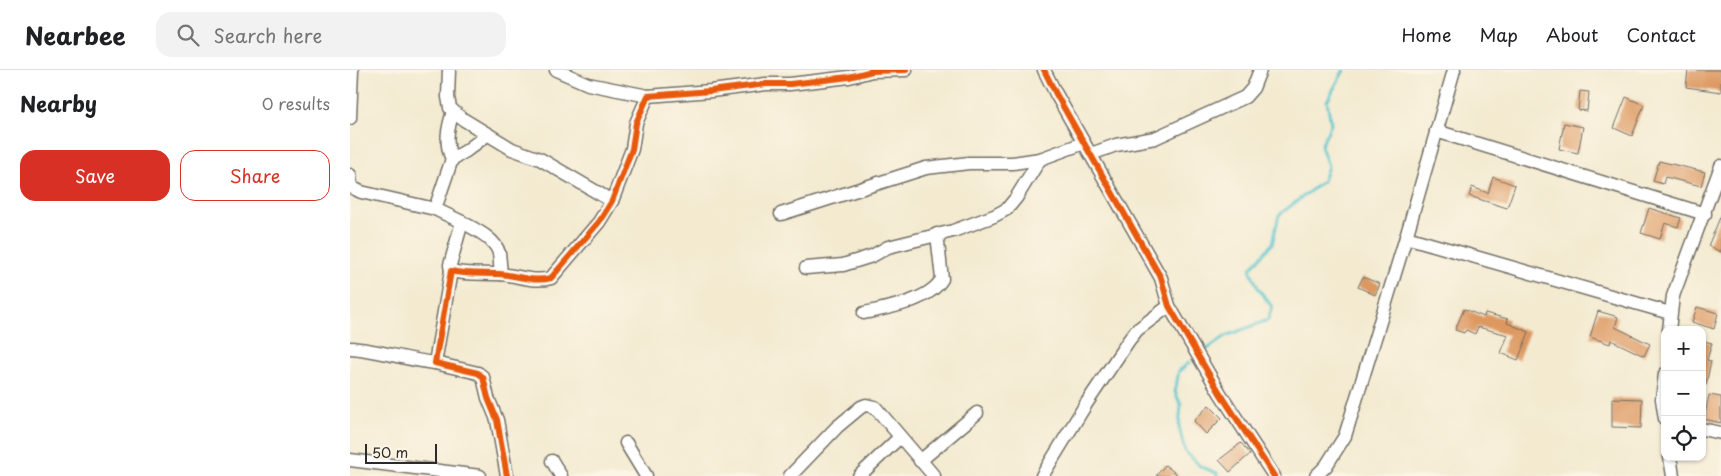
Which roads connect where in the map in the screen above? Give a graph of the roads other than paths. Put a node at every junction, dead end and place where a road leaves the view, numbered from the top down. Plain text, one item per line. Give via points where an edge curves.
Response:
1 (352, 70) edge
2 (449, 70) edge
3 (556, 70) edge
4 (906, 70) edge
5 (1044, 70) edge
6 (1260, 70) edge
7 (1454, 70) edge
8 (648, 96) junction
9 (453, 111) junction
10 (350, 118) edge
11 (1436, 131) junction
12 (488, 134) junction
13 (1087, 148) junction
14 (1040, 159) junction
15 (452, 160) junction
16 (1721, 166) edge
17 (350, 175) edge
18 (612, 201) junction
19 (435, 209) junction
20 (781, 214) dead end
21 (1704, 214) junction
22 (462, 222) junction
23 (937, 234) junction
24 (1406, 237) junction
25 (806, 268) dead end
26 (451, 271) junction
27 (501, 274) junction
28 (1169, 306) junction
29 (864, 313) dead end
30 (1670, 313) junction
31 (1669, 326) edge
32 (350, 348) edge
33 (435, 363) junction
34 (977, 414) dead end
35 (1706, 430) edge
36 (1721, 434) edge
37 (900, 437) junction
38 (626, 443) dead end
39 (350, 460) edge
40 (552, 461) dead end
41 (920, 461) junction
42 (1670, 461) edge
43 (480, 476) edge
44 (507, 476) edge
45 (562, 476) edge
46 (646, 476) edge
47 (790, 476) edge
48 (859, 476) edge
49 (934, 476) edge
50 (1042, 476) edge
51 (1274, 476) edge
52 (1316, 476) edge
53 (1672, 476) edge

1 - 10 street
2 - 9 street via 448,97
3 - 8 street via 588,84
4 - 8 street
5 - 13 street
6 - 13 street via 1245,98 1155,138
7 - 11 street
8 - 18 street
9 - 12 street
9 - 15 street via 447,131 447,149
11 - 21 street
11 - 24 street
12 - 15 street
12 - 18 street
13 - 14 street
13 - 28 street via 1161,278
14 - 20 street via 926,168
14 - 23 street via 1016,198 1006,208 994,216
15 - 19 street
16 - 21 street
17 - 19 street via 351,187 361,192
18 - 27 street via 593,230 551,278 536,280
19 - 22 street
21 - 30 street
22 - 26 street via 450,264
22 - 27 street via 493,244 498,251
23 - 25 street via 888,247 843,265
23 - 29 street via 942,279 939,285 900,305
24 - 30 street
24 - 52 street via 1345,436
26 - 27 street
26 - 33 street
28 - 50 street via 1129,340
28 - 51 street
30 - 31 street
32 - 33 street
33 - 44 street via 483,377 497,420
34 - 41 street
35 - 36 street
37 - 41 street
37 - 47 street via 875,407 861,406
37 - 48 street
38 - 46 street
39 - 43 street
40 - 45 street
41 - 49 street
42 - 53 street

